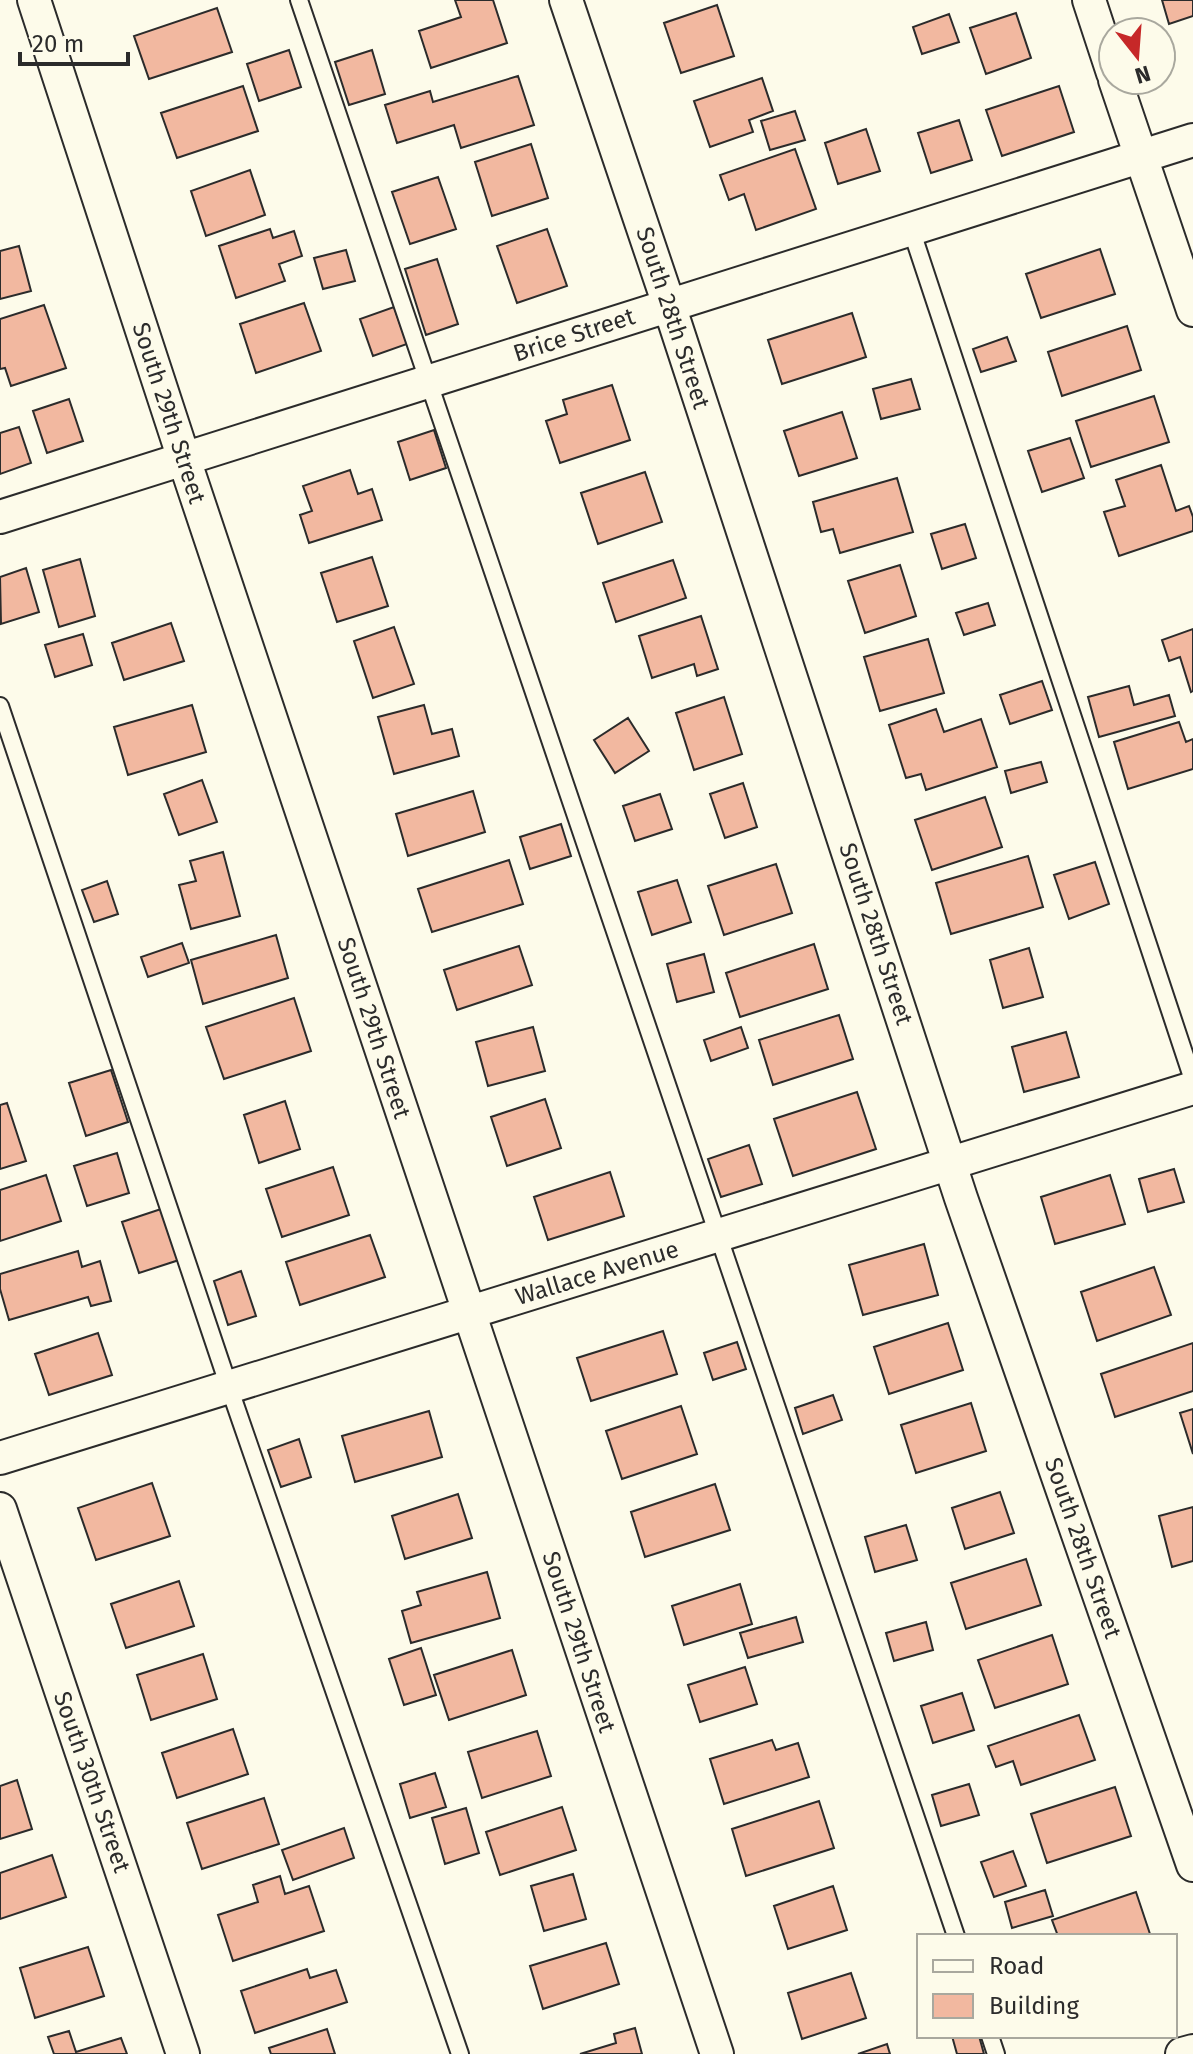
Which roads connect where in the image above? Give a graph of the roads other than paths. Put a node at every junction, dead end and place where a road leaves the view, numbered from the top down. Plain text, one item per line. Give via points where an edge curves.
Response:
1 (34, 0) edge
2 (299, 0) edge
3 (566, 0) edge
4 (1089, 0) edge
5 (1097, 24) edge
6 (1120, 96) edge
7 (1193, 140) edge
8 (1141, 157) junction
9 (911, 229) junction
10 (669, 305) junction
11 (1193, 310) edge
12 (429, 381) junction
13 (184, 459) junction
14 (0, 517) edge
15 (0, 706) edge
16 (1193, 1080) edge
17 (1193, 1088) edge
18 (951, 1162) junction
19 (719, 1235) junction
20 (469, 1313) junction
21 (229, 1387) junction
22 (0, 1458) edge
23 (0, 1509) edge
24 (1193, 1865) edge
25 (955, 1934) edge
26 (1193, 2051) edge
27 (183, 2054) edge
28 (460, 2054) edge
29 (717, 2054) edge
30 (1182, 2054) edge

1 - 13 street, South 29th Street
2 - 12 lane
3 - 10 street, South 28th Street
4 - 5 street
6 - 8 street
7 - 8 street, Brice Street
8 - 9 street, Brice Street
8 - 11 street
9 - 10 street, Brice Street
9 - 16 lane
10 - 12 street, Brice Street
10 - 18 street, South 28th Street
12 - 13 street, Brice Street
12 - 19 lane
13 - 14 street, Brice Street
13 - 20 street, South 29th Street
15 - 21 lane
17 - 18 street, Wallace Avenue
18 - 19 street, Wallace Avenue
18 - 24 street, South 28th Street
19 - 20 street, Wallace Avenue
19 - 25 lane
20 - 21 street, Wallace Avenue
20 - 29 street, South 29th Street
21 - 22 street, Wallace Avenue
21 - 28 lane
23 - 27 street, South 30th Street
26 - 30 street

